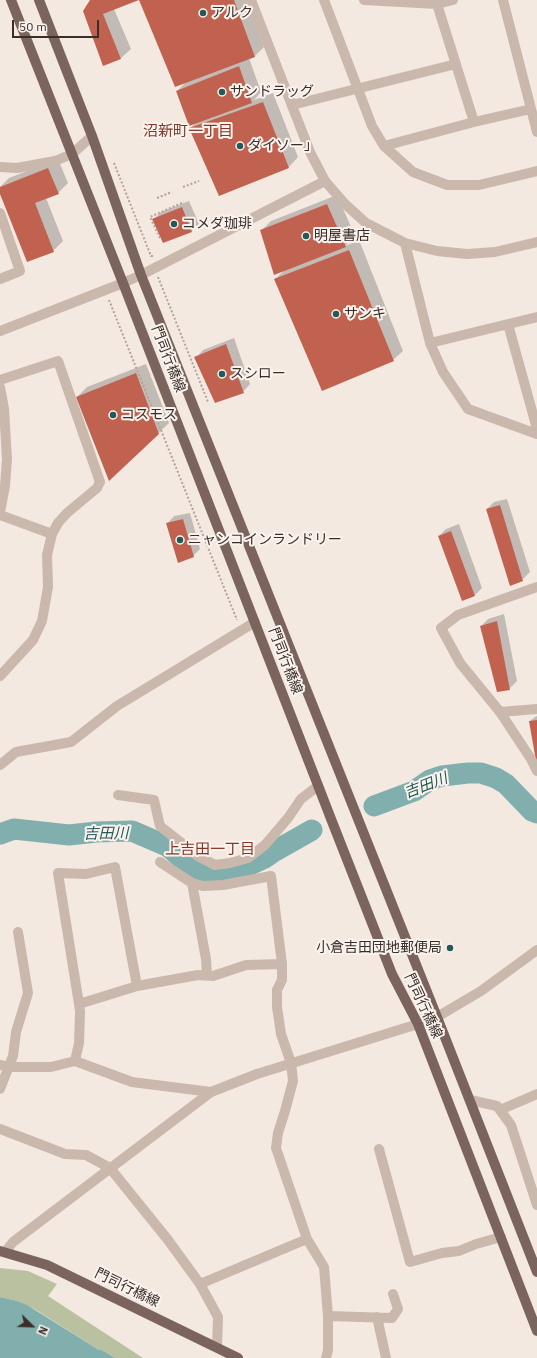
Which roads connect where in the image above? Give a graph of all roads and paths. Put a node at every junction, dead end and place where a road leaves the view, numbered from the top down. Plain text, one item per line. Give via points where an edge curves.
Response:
1 (11, 0) edge
2 (39, 0) edge
3 (251, 0) edge
4 (324, 0) edge
5 (364, 0) edge
6 (453, 0) edge
7 (503, 0) edge
8 (438, 4) junction
9 (456, 64) junction
10 (359, 89) junction
11 (292, 105) junction
12 (531, 109) junction
13 (474, 122) junction
14 (537, 132) edge
15 (92, 136) junction
16 (384, 146) junction
17 (72, 154) junction
18 (0, 167) edge
19 (537, 171) edge
20 (325, 181) junction
21 (199, 182) dead end
22 (183, 187) dead end
23 (172, 192) dead end
24 (157, 198) dead end
25 (184, 202) dead end
26 (0, 213) edge
27 (4, 238) edge
28 (160, 238) dead end
29 (537, 242) edge
30 (405, 243) junction
31 (141, 276) junction
32 (158, 276) dead end
33 (0, 279) edge
34 (123, 283) junction
35 (110, 300) dead end
36 (537, 316) edge
37 (508, 324) junction
38 (0, 331) edge
39 (430, 343) junction
40 (0, 380) edge
41 (0, 387) edge
42 (208, 402) dead end
43 (537, 429) edge
44 (537, 434) edge
45 (0, 514) edge
46 (52, 534) junction
47 (537, 587) edge
48 (255, 622) junction
49 (242, 630) junction
50 (0, 676) edge
51 (537, 709) edge
52 (500, 712) junction
53 (0, 765) edge
54 (537, 771) edge
55 (318, 786) junction
56 (118, 795) dead end
57 (160, 862) dead end
58 (192, 883) junction
59 (18, 932) dead end
60 (537, 950) edge
61 (282, 964) junction
62 (207, 975) junction
63 (137, 986) junction
64 (78, 1004) junction
65 (437, 1017) junction
66 (418, 1024) junction
67 (75, 1061) junction
68 (291, 1063) junction
69 (4, 1066) edge
70 (0, 1089) edge
71 (211, 1092) junction
72 (537, 1094) edge
73 (470, 1100) junction
74 (500, 1110) junction
75 (0, 1129) edge
76 (379, 1149) dead end
77 (110, 1168) junction
78 (537, 1205) edge
79 (501, 1237) junction
80 (307, 1239) junction
81 (3, 1252) edge
82 (537, 1272) edge
83 (200, 1284) junction
84 (393, 1294) dead end
85 (328, 1316) junction
86 (377, 1318) junction
87 (537, 1331) edge
88 (216, 1347) junction
89 (238, 1358) edge
90 (326, 1358) edge
91 (386, 1358) edge

1 - 17 main road, 門司行橋線
2 - 15 main road, 門司行橋線
3 - 11 street
4 - 10 street
5 - 8 street
6 - 8 street
7 - 12 street
8 - 9 street
9 - 10 street
9 - 13 street
10 - 11 street
10 - 16 street via 372,126
11 - 20 street via 310,152
12 - 13 street
12 - 14 street
13 - 16 street
15 - 17 street
15 - 31 main road, 門司行橋線
16 - 19 street via 413,172 447,185 479,185
17 - 18 street via 32,166
17 - 34 main road, 門司行橋線
20 - 30 street via 366,223
20 - 31 street
21 - 22 path
23 - 24 path
25 - 28 path via 150,217
26 - 27 street
27 - 33 street via 20,271
29 - 30 street via 495,252 467,254 437,251
30 - 39 street
31 - 34 street
31 - 65 main road, 門司行橋線
32 - 42 path
34 - 38 street
34 - 48 main road, 門司行橋線
35 - 49 path
36 - 37 street
37 - 39 street
37 - 43 street
39 - 44 street via 443,372 468,409
40 - 46 street via 58,361 100,482 97,488 67,512
41 - 45 street via 7,459
45 - 46 street
46 - 50 street via 47,554 48,587 42,621 33,640
47 - 52 street via 458,616 441,628 460,663
48 - 49 street
48 - 55 main road, 門司行橋線
49 - 53 street via 117,706 71,742 16,752
51 - 52 street
52 - 54 street
55 - 56 street via 301,799 264,845 248,858 230,864 215,865 198,856 160,826 154,800
55 - 66 main road, 門司行橋線 via 392,974
57 - 58 street
58 - 61 street via 203,886 224,885 271,876
58 - 62 street
59 - 69 street via 28,993 16,1032 13,1056
60 - 65 street via 481,991
61 - 62 street via 246,966 213,976
61 - 68 street via 277,1007 281,1034
62 - 63 street
63 - 64 street
63 - 64 street via 115,867 86,874 58,873
64 - 67 street via 79,1043
65 - 66 street
65 - 73 main road, 門司行橋線
66 - 68 street
66 - 79 main road, 門司行橋線
67 - 69 street via 51,1067
67 - 71 street via 132,1082
68 - 71 street
68 - 80 street via 293,1081 276,1148
69 - 70 street
71 - 77 street
72 - 74 street
73 - 74 street via 497,1106
73 - 82 main road, 門司行橋線
74 - 78 street via 511,1125
75 - 77 street via 65,1154 86,1155
76 - 79 street via 410,1262 459,1251
77 - 81 street
77 - 83 street
79 - 87 main road, 門司行橋線
80 - 83 street
80 - 85 street via 324,1267
81 - 88 main road, 門司行橋線 via 47,1265
83 - 88 street via 218,1317
84 - 86 street via 398,1309 392,1318
85 - 86 street
85 - 90 street
86 - 91 street
88 - 89 main road, 門司行橋線

